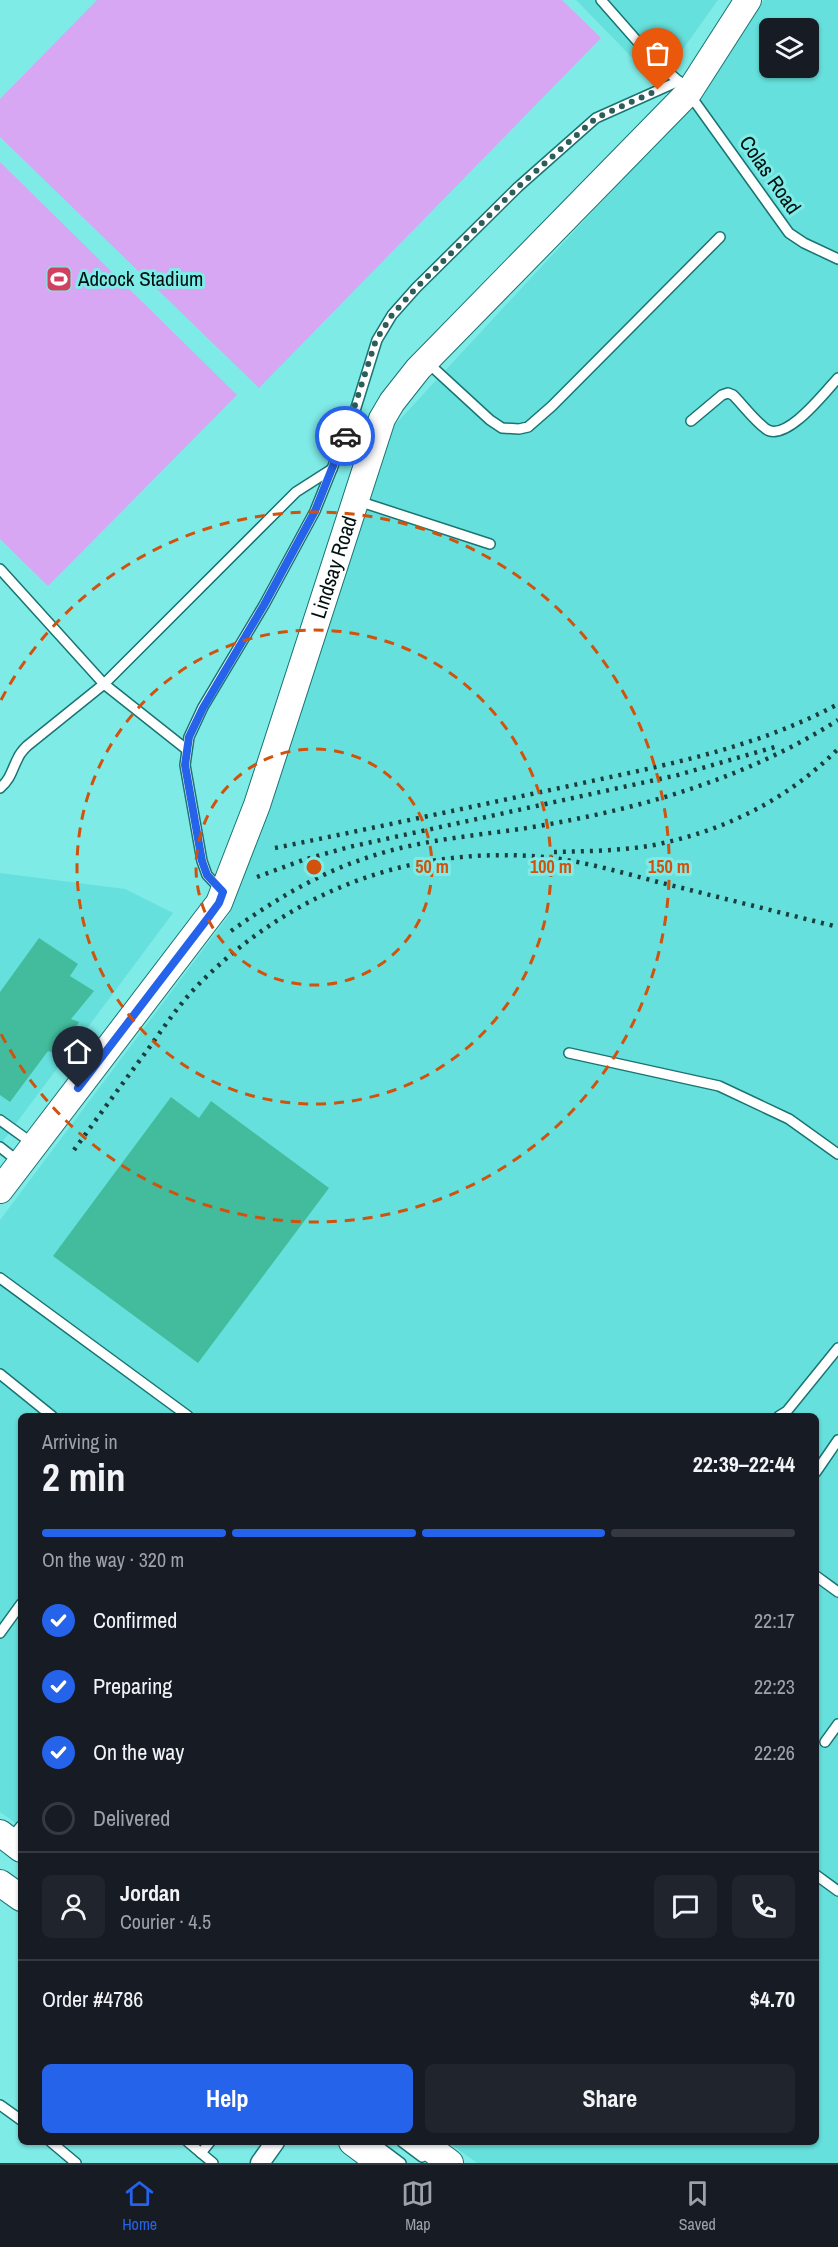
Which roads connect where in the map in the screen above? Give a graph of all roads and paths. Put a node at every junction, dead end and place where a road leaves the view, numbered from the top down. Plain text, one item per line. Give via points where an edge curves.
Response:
1 (600, 0) edge
2 (748, 0) edge
3 (684, 86) junction
4 (720, 237) dead end
5 (838, 259) edge
6 (426, 362) junction
7 (838, 378) edge
8 (691, 420) dead end
9 (332, 469) junction
10 (356, 500) junction
11 (490, 544) dead end
12 (0, 569) edge
13 (104, 684) junction
14 (186, 749) junction
15 (0, 788) edge
16 (223, 892) junction
17 (569, 1053) dead end
18 (0, 1120) edge
19 (0, 1147) edge
20 (28, 1154) junction
21 (838, 1154) edge
22 (0, 1190) edge
23 (0, 1278) edge
24 (838, 1348) edge
25 (0, 1374) edge
26 (48, 1413) edge
27 (184, 1413) edge
28 (784, 1413) edge
29 (838, 1440) edge
30 (819, 1468) edge
31 (819, 1578) edge
32 (838, 1592) edge
33 (18, 1608) edge
34 (0, 1633) edge
35 (838, 1724) edge
36 (825, 1742) dead end
37 (819, 1877) edge
38 (0, 1883) edge
39 (838, 1892) edge
40 (18, 1896) edge
41 (0, 2105) edge
42 (18, 2118) edge
43 (55, 2145) edge
44 (192, 2145) edge
45 (207, 2145) edge
46 (273, 2145) edge
47 (356, 2145) edge
48 (376, 2145) edge
49 (406, 2145) edge
50 (426, 2145) edge
51 (201, 2152) junction
52 (76, 2163) edge
53 (213, 2163) edge
54 (260, 2163) edge
55 (380, 2163) edge
56 (401, 2163) edge
57 (431, 2163) edge
58 (450, 2163) edge

1 - 3 lane, Colas Road via 652,58
2 - 3 street, Lindsay Road
3 - 5 lane, Colas Road via 789,233
3 - 6 street, Lindsay Road
3 - 9 lane via 596,118 518,187 398,308 376,340 354,414
4 - 6 lane via 528,427 502,428
6 - 10 street, Lindsay Road via 382,419
7 - 8 lane via 791,427 780,431 766,429 728,393
9 - 13 lane via 296,492
9 - 14 lane via 315,511 195,722
10 - 11 lane
10 - 16 street, Lindsay Road via 257,805
12 - 13 lane
13 - 14 lane
13 - 15 lane via 27,746
14 - 16 lane via 185,765 202,861 207,875
16 - 20 street, Lindsay Road via 208,918
17 - 21 lane via 719,1086 789,1119
18 - 20 lane
19 - 20 lane
20 - 22 street, Lindsay Road
23 - 27 lane
24 - 28 lane
25 - 26 lane
29 - 30 lane
31 - 32 lane
33 - 34 lane
35 - 36 lane
37 - 39 lane
38 - 40 street
41 - 42 lane
43 - 52 lane
44 - 51 lane
45 - 51 lane
46 - 54 street
47 - 55 street
48 - 56 lane
49 - 57 lane
50 - 58 street
51 - 53 lane

